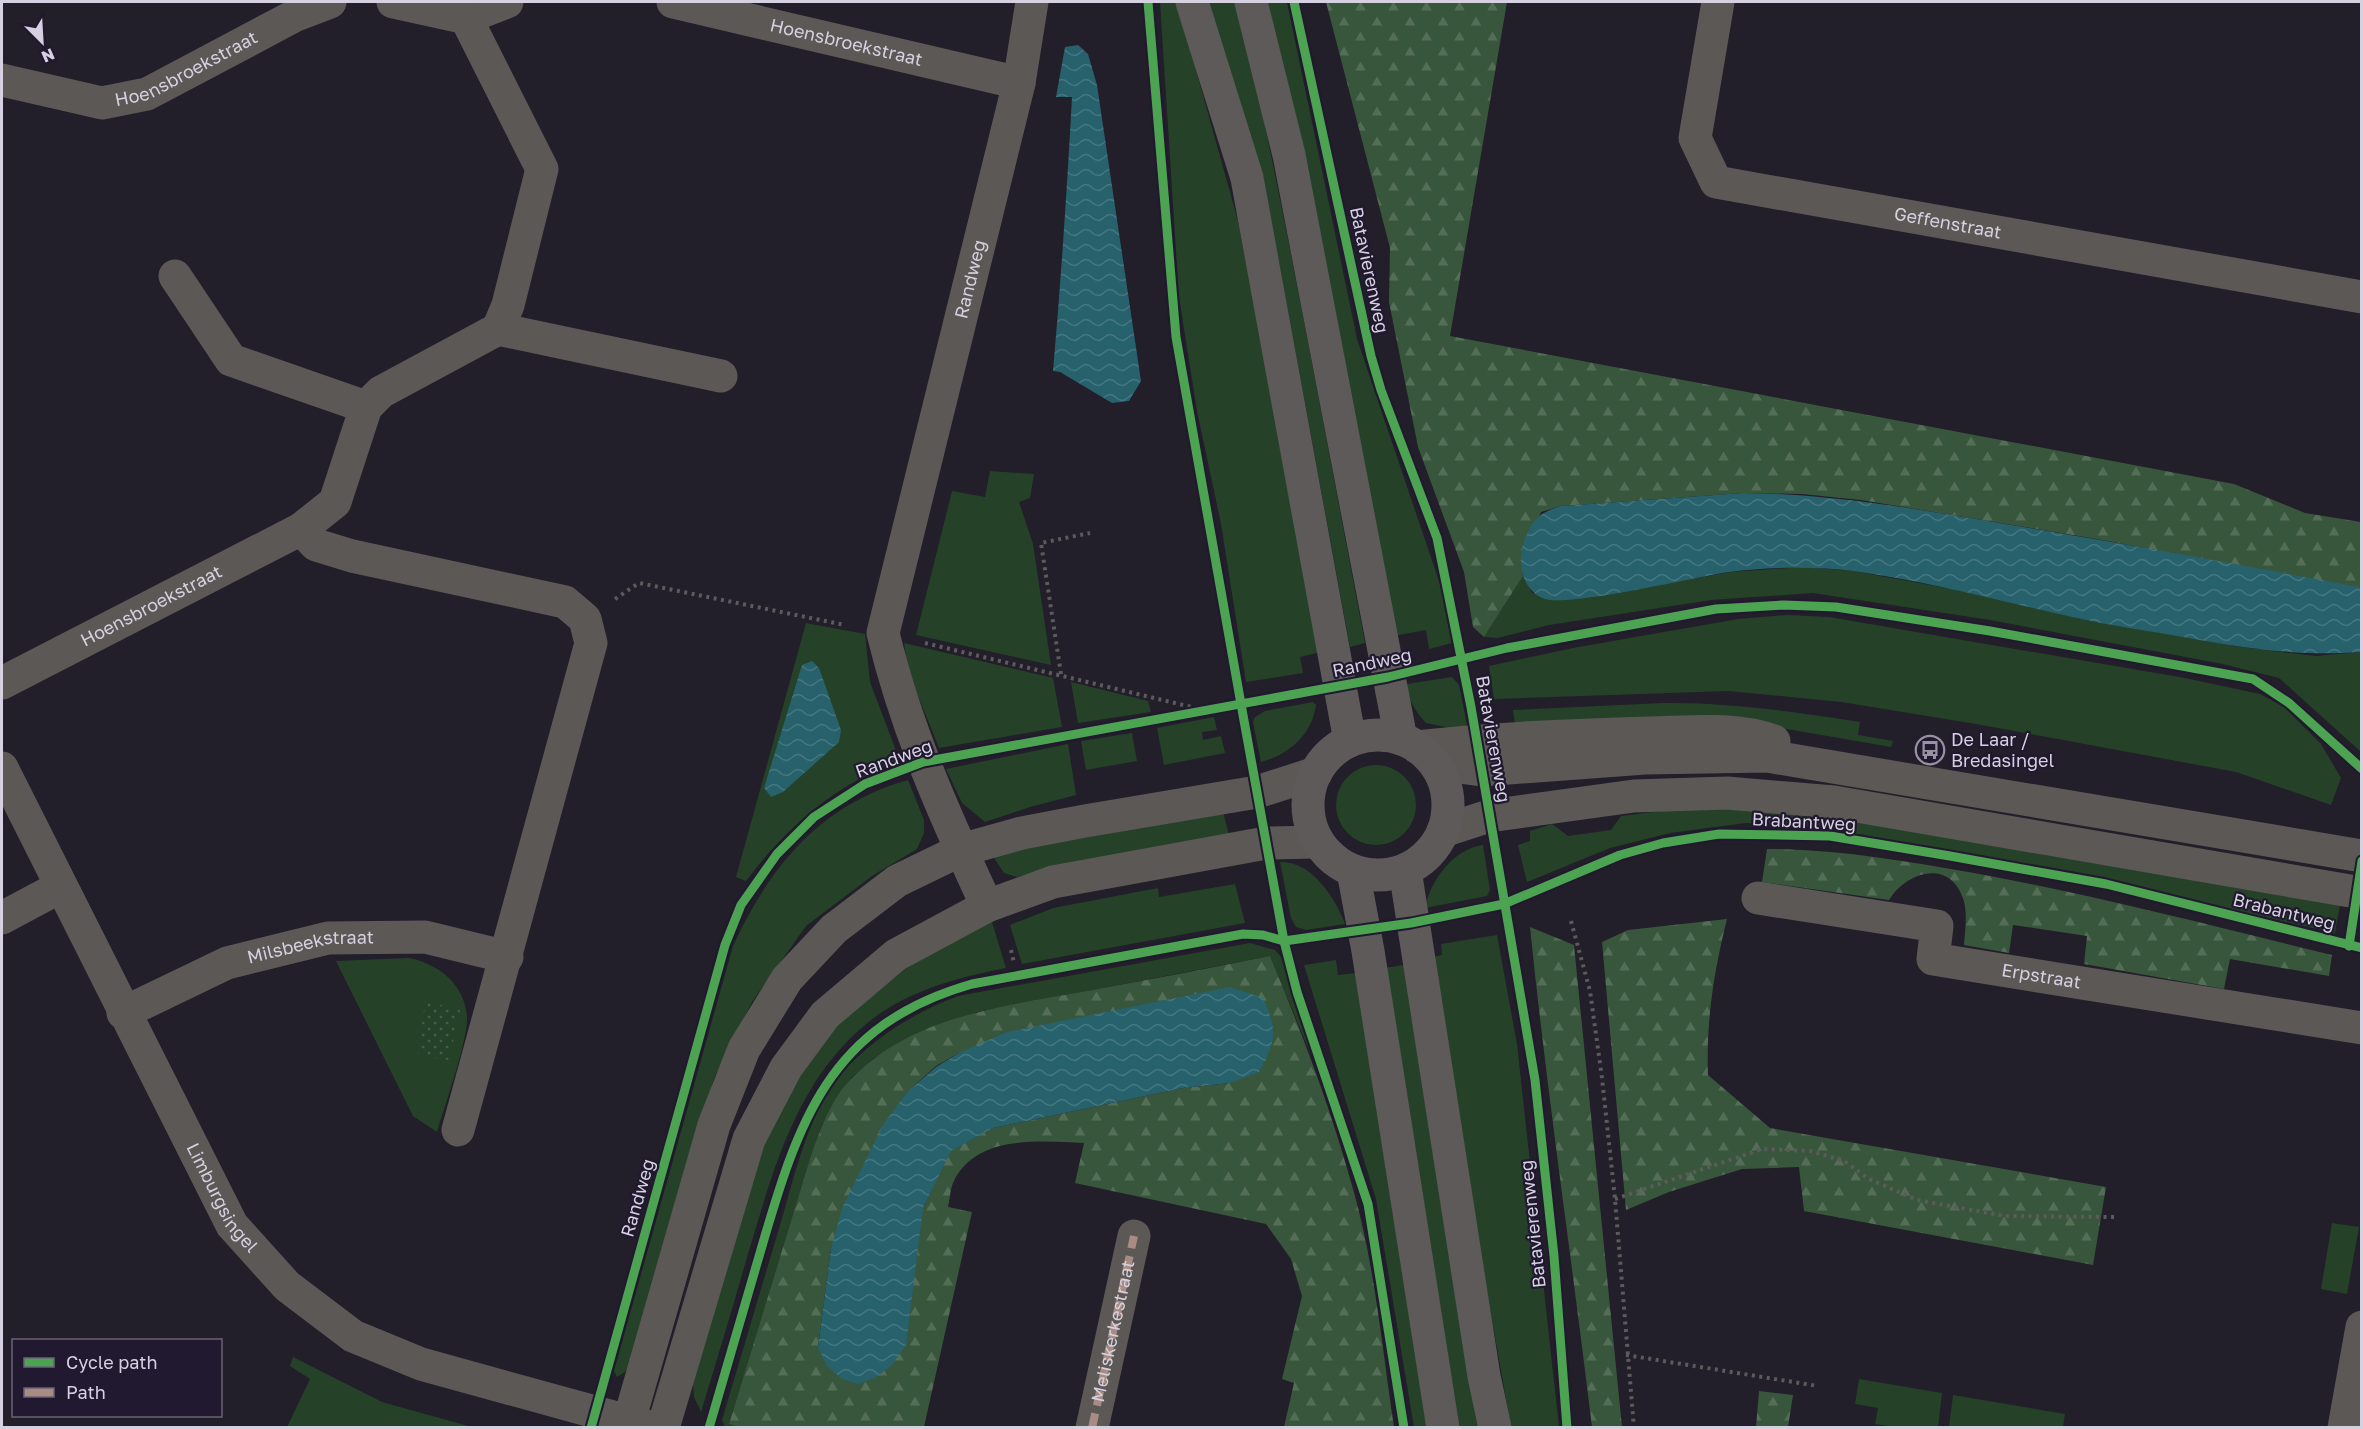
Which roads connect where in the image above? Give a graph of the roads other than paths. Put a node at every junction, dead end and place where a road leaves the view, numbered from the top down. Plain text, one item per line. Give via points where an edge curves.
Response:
1 (330, 2) edge
2 (393, 2) edge
3 (507, 2) edge
4 (674, 2) edge
5 (1032, 2) edge
6 (1192, 2) edge
7 (1251, 2) edge
8 (1718, 2) edge
9 (292, 8) edge
10 (466, 18) junction
11 (2, 80) edge
12 (1019, 83) junction
13 (176, 276) dead end
14 (2361, 297) edge
15 (498, 329) junction
16 (721, 376) dead end
17 (366, 407) junction
18 (301, 529) junction
19 (2, 683) edge
20 (1350, 741) junction
21 (1418, 750) junction
22 (2, 768) edge
23 (1316, 772) junction
24 (1443, 831) junction
25 (1318, 842) junction
26 (961, 850) junction
27 (2361, 856) edge
28 (1405, 870) junction
29 (1353, 871) junction
30 (60, 887) junction
31 (2361, 893) edge
32 (1758, 898) dead end
33 (987, 906) junction
34 (2, 918) edge
35 (507, 957) junction
36 (123, 1013) junction
37 (2361, 1028) edge
38 (458, 1130) dead end
39 (1134, 1236) dead end
40 (2361, 1327) edge
41 (637, 1425) edge
42 (663, 1428) edge
43 (1092, 1428) edge
44 (1443, 1428) edge
45 (1495, 1428) edge
46 (2344, 1428) edge

1 - 9 street, Hoensbroekstraat
2 - 10 street
3 - 10 street
4 - 12 street, Hoensbroekstraat
5 - 12 street, Randweg
6 - 20 main road via 1247,178
7 - 21 main road via 1289,155
8 - 14 street, Geffenstraat via 1695,138 1716,182
9 - 11 street, Hoensbroekstraat via 147,94 102,103
10 - 15 street via 542,169 508,305
12 - 26 street, Randweg via 883,633 916,746
13 - 17 street via 231,360
15 - 16 street
15 - 17 street via 381,392
17 - 18 street, Hoensbroekstraat via 335,502
18 - 19 street, Hoensbroekstraat
18 - 35 street via 316,545 565,602 585,619 591,643
20 - 21 main road via 1383,735
20 - 23 main road via 1336,749
21 - 24 main road via 1445,785 1448,808
21 - 27 street via 1482,770 1645,758 1767,756
22 - 30 street, Limburgsingel
23 - 25 main road via 1308,795 1308,812
23 - 26 street via 1257,792 1032,831
24 - 28 main road via 1427,854
24 - 31 street, Brabantweg via 1489,816 1634,796 1726,793 1834,802
25 - 29 main road
25 - 33 street via 1266,843 1053,882
26 - 33 street, Randweg
26 - 41 street via 897,881 834,929 787,978 744,1049 714,1125
28 - 29 main road via 1379,875
28 - 45 main road
29 - 44 main road
30 - 34 street
30 - 36 street, Limburgsingel
32 - 37 street, Erpstraat via 1936,926 1933,959
33 - 42 street via 896,955 825,1015 786,1068 749,1139
35 - 36 street, Milsbeekstraat via 425,937 328,938 227,963
35 - 38 street
36 - 41 street, Limburgsingel via 232,1225 287,1286 353,1336 421,1364
39 - 43 street, Meliskerkestraat
40 - 46 street

